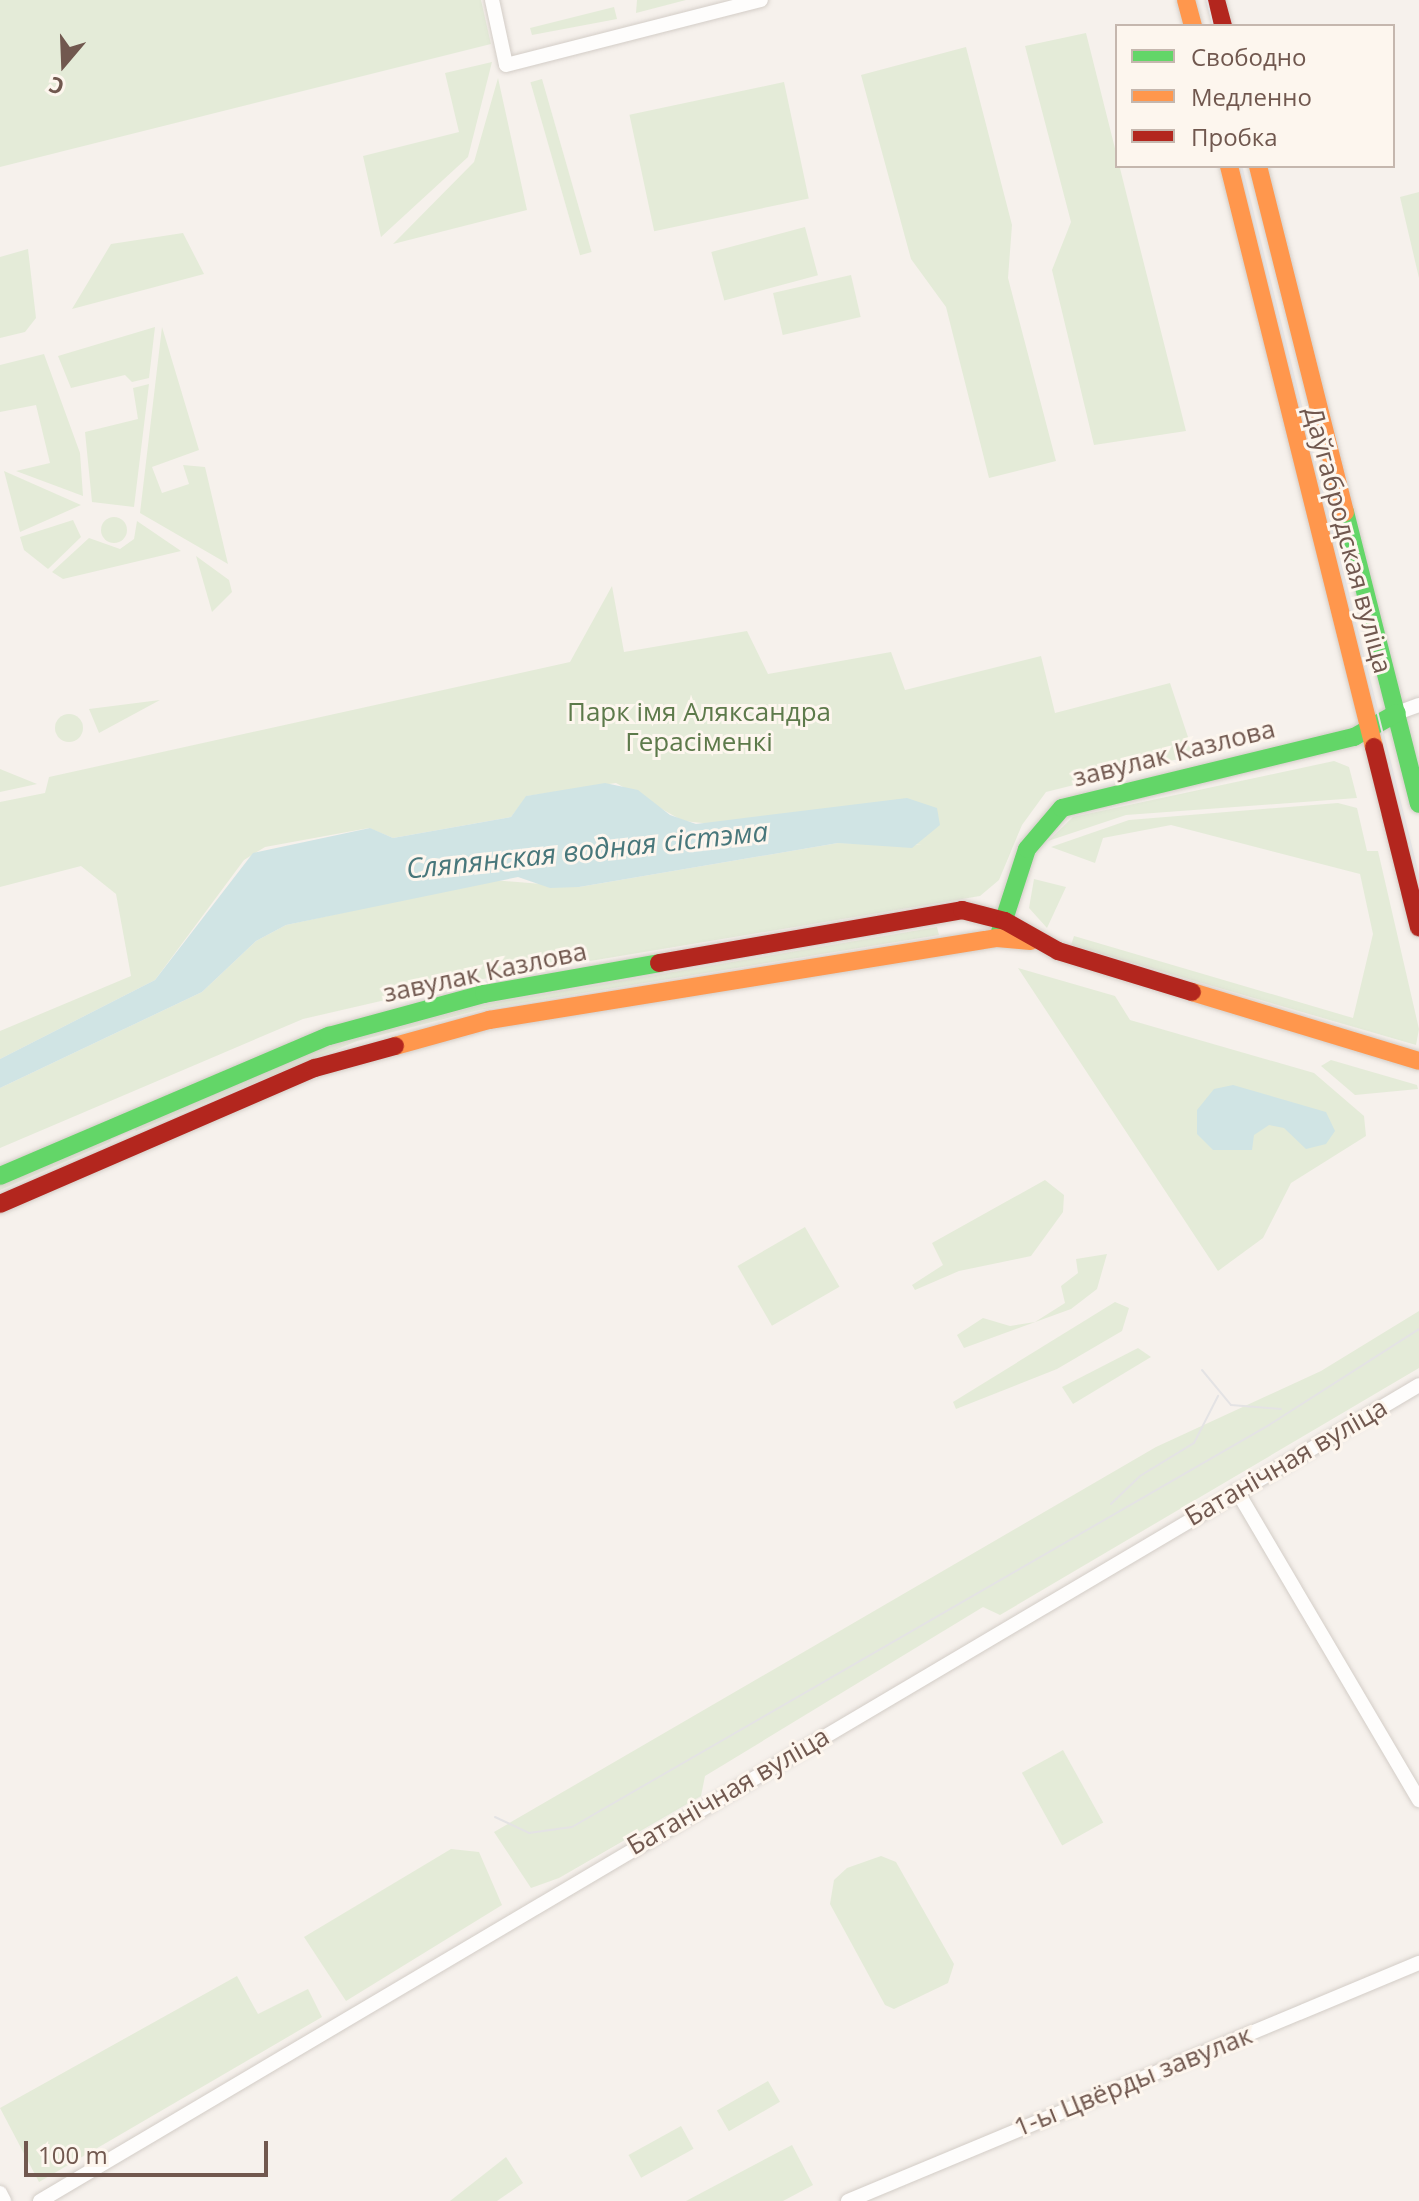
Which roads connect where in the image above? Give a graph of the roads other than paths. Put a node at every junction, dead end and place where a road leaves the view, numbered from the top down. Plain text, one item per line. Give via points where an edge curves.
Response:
1 (492, 0) edge
2 (761, 0) edge
3 (1186, 0) edge
4 (1216, 0) edge
5 (1192, 24) edge
6 (1222, 24) edge
7 (1230, 168) edge
8 (1259, 168) edge
9 (1419, 705) edge
10 (1397, 713) junction
11 (1370, 728) junction
12 (1419, 804) edge
13 (1419, 927) edge
14 (1001, 930) junction
15 (1419, 1061) edge
16 (115, 1126) junction
17 (126, 1149) junction
18 (0, 1176) edge
19 (0, 1204) edge
20 (1419, 1385) edge
21 (1237, 1491) junction
22 (1419, 1800) edge
23 (1419, 1963) edge
24 (0, 2193) edge
25 (4, 2201) edge
26 (40, 2201) edge
27 (848, 2201) edge

1 - 2 street via 506,65
3 - 5 main road
4 - 6 main road
7 - 11 main road, Даўгабродская вуліца
8 - 10 main road, Даўгабродская вуліца
9 - 10 street, завулак Казлова
10 - 11 main road, завулак Казлова
10 - 12 main road, Даўгабродская вуліца
11 - 13 main road, Даўгабродская вуліца
11 - 14 main road, завулак Казлова via 1094,795 1062,808 1027,849
14 - 15 main road, завулак Казлова
14 - 16 main road, завулак Казлова via 962,910 484,994 329,1036
14 - 17 main road, завулак Казлова via 489,1020 315,1068
16 - 17 main road
16 - 18 main road, завулак Казлова
17 - 19 main road, завулак Казлова
20 - 21 street, Батанічная вуліца
21 - 22 street
21 - 26 street, Батанічная вуліца
23 - 27 street, 1-ы Цвёрды завулак
24 - 25 street

